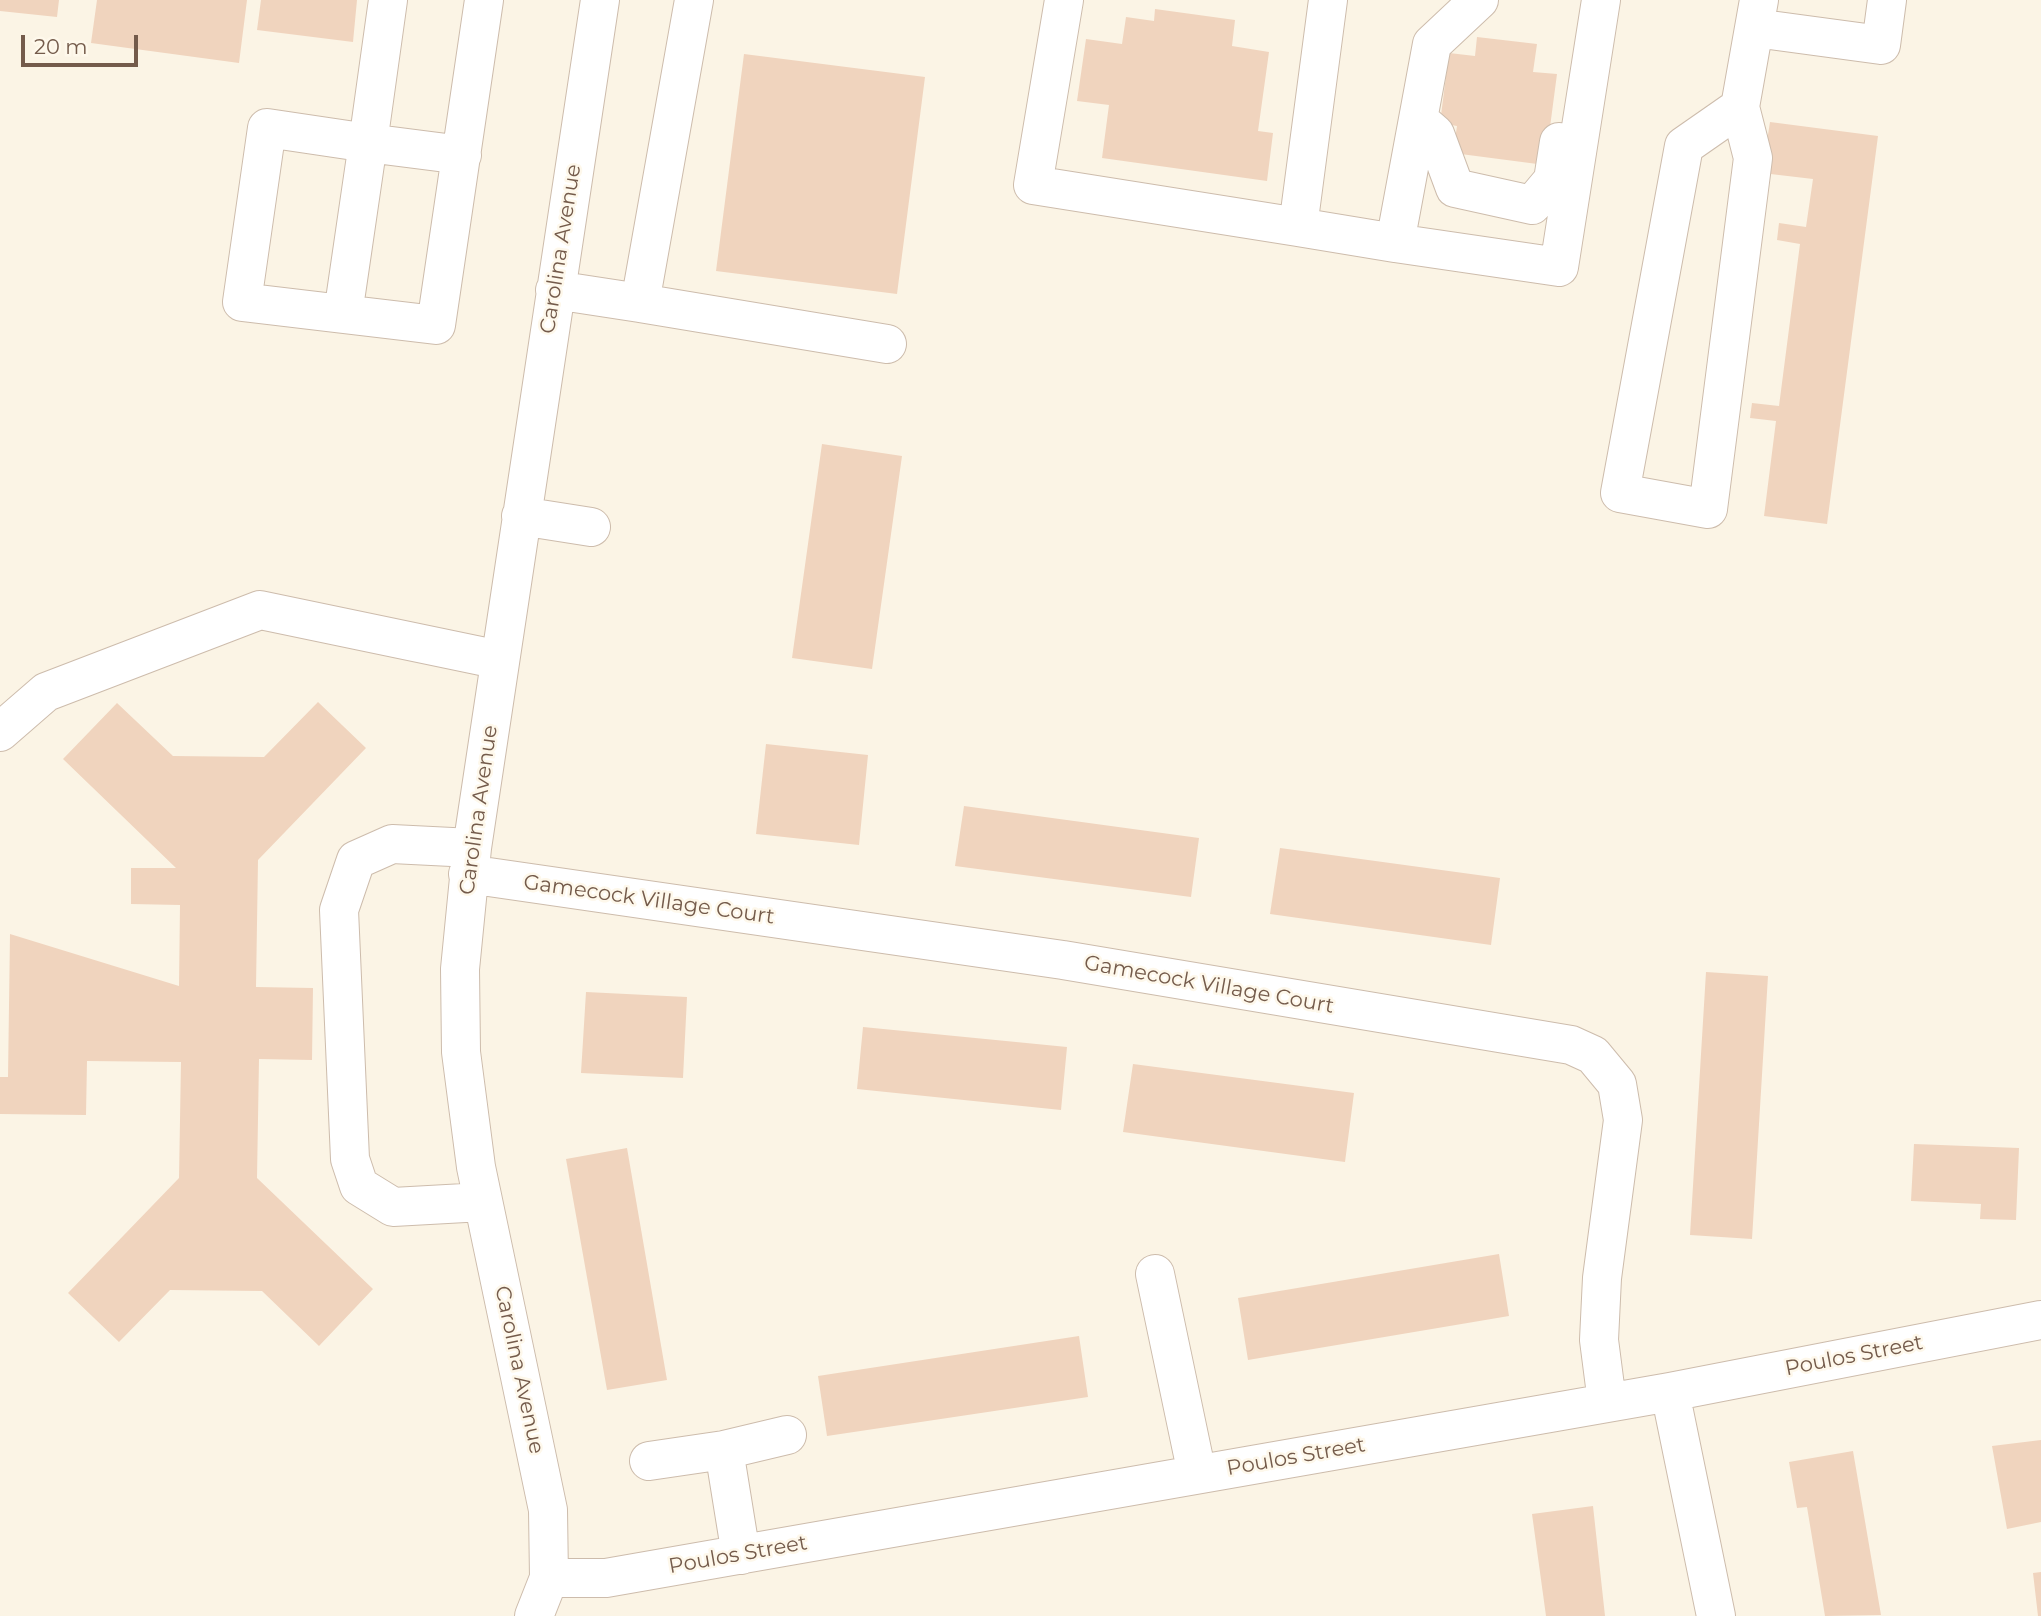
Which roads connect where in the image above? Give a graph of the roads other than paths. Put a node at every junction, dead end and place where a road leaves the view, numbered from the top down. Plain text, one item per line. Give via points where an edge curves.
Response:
1 (388, 0) edge
2 (484, 0) edge
3 (600, 0) edge
4 (694, 0) edge
5 (1064, 0) edge
6 (1328, 0) edge
7 (1479, 0) edge
8 (1601, 0) edge
9 (1887, 0) edge
10 (1757, 14) edge
11 (1590, 69) junction
12 (1740, 107) junction
13 (1419, 120) junction
14 (368, 143) junction
15 (462, 155) junction
16 (1298, 227) junction
17 (1395, 243) junction
18 (555, 290) junction
19 (640, 303) junction
20 (343, 314) junction
21 (887, 344) dead end
22 (521, 516) junction
23 (591, 527) dead end
24 (500, 660) junction
25 (0, 732) edge
26 (470, 861) junction
27 (483, 1202) junction
28 (1155, 1274) dead end
29 (2041, 1321) edge
30 (1670, 1392) junction
31 (1607, 1402) junction
32 (787, 1435) dead end
33 (724, 1450) junction
34 (649, 1461) dead end
35 (1197, 1474) junction
36 (741, 1555) junction
37 (549, 1578) junction
38 (534, 1616) edge
39 (1716, 1616) edge

1 - 14 street
2 - 15 street
3 - 18 street, Carolina Avenue
4 - 19 street
5 - 16 street via 1033,185
6 - 16 street
7 - 13 street via 1432,44
8 - 11 street
9 - 10 street via 1881,45
10 - 12 street
11 - 13 street via 1568,87 1553,180 1532,205 1455,188 1435,134
11 - 17 street via 1559,267
12 - 12 street via 1684,146 1620,493 1708,509 1753,158
13 - 17 street
14 - 15 street
14 - 20 street
14 - 20 street via 267,128 242,302
15 - 20 street via 436,325
16 - 17 street
18 - 19 street
18 - 22 street, Carolina Avenue
19 - 21 street
22 - 23 street
22 - 24 street, Carolina Avenue
24 - 25 street via 260,610 46,692
24 - 26 street, Carolina Avenue
26 - 27 street, Carolina Avenue via 460,969 461,1052
26 - 27 street, Gamecock Village Court via 391,844 356,860 339,910 350,1159 359,1186 393,1207
26 - 31 street, Gamecock Village Court via 1571,1045 1593,1055 1617,1084 1623,1120 1602,1278 1599,1340
27 - 37 street, Carolina Avenue via 548,1510
28 - 35 street
29 - 30 street, Poulos Street
30 - 31 street, Poulos Street
30 - 39 street
31 - 35 street, Poulos Street
32 - 33 street
33 - 34 street
33 - 36 street
35 - 36 street, Poulos Street
36 - 37 street, Poulos Street via 606,1578
37 - 38 street, Carolina Avenue

